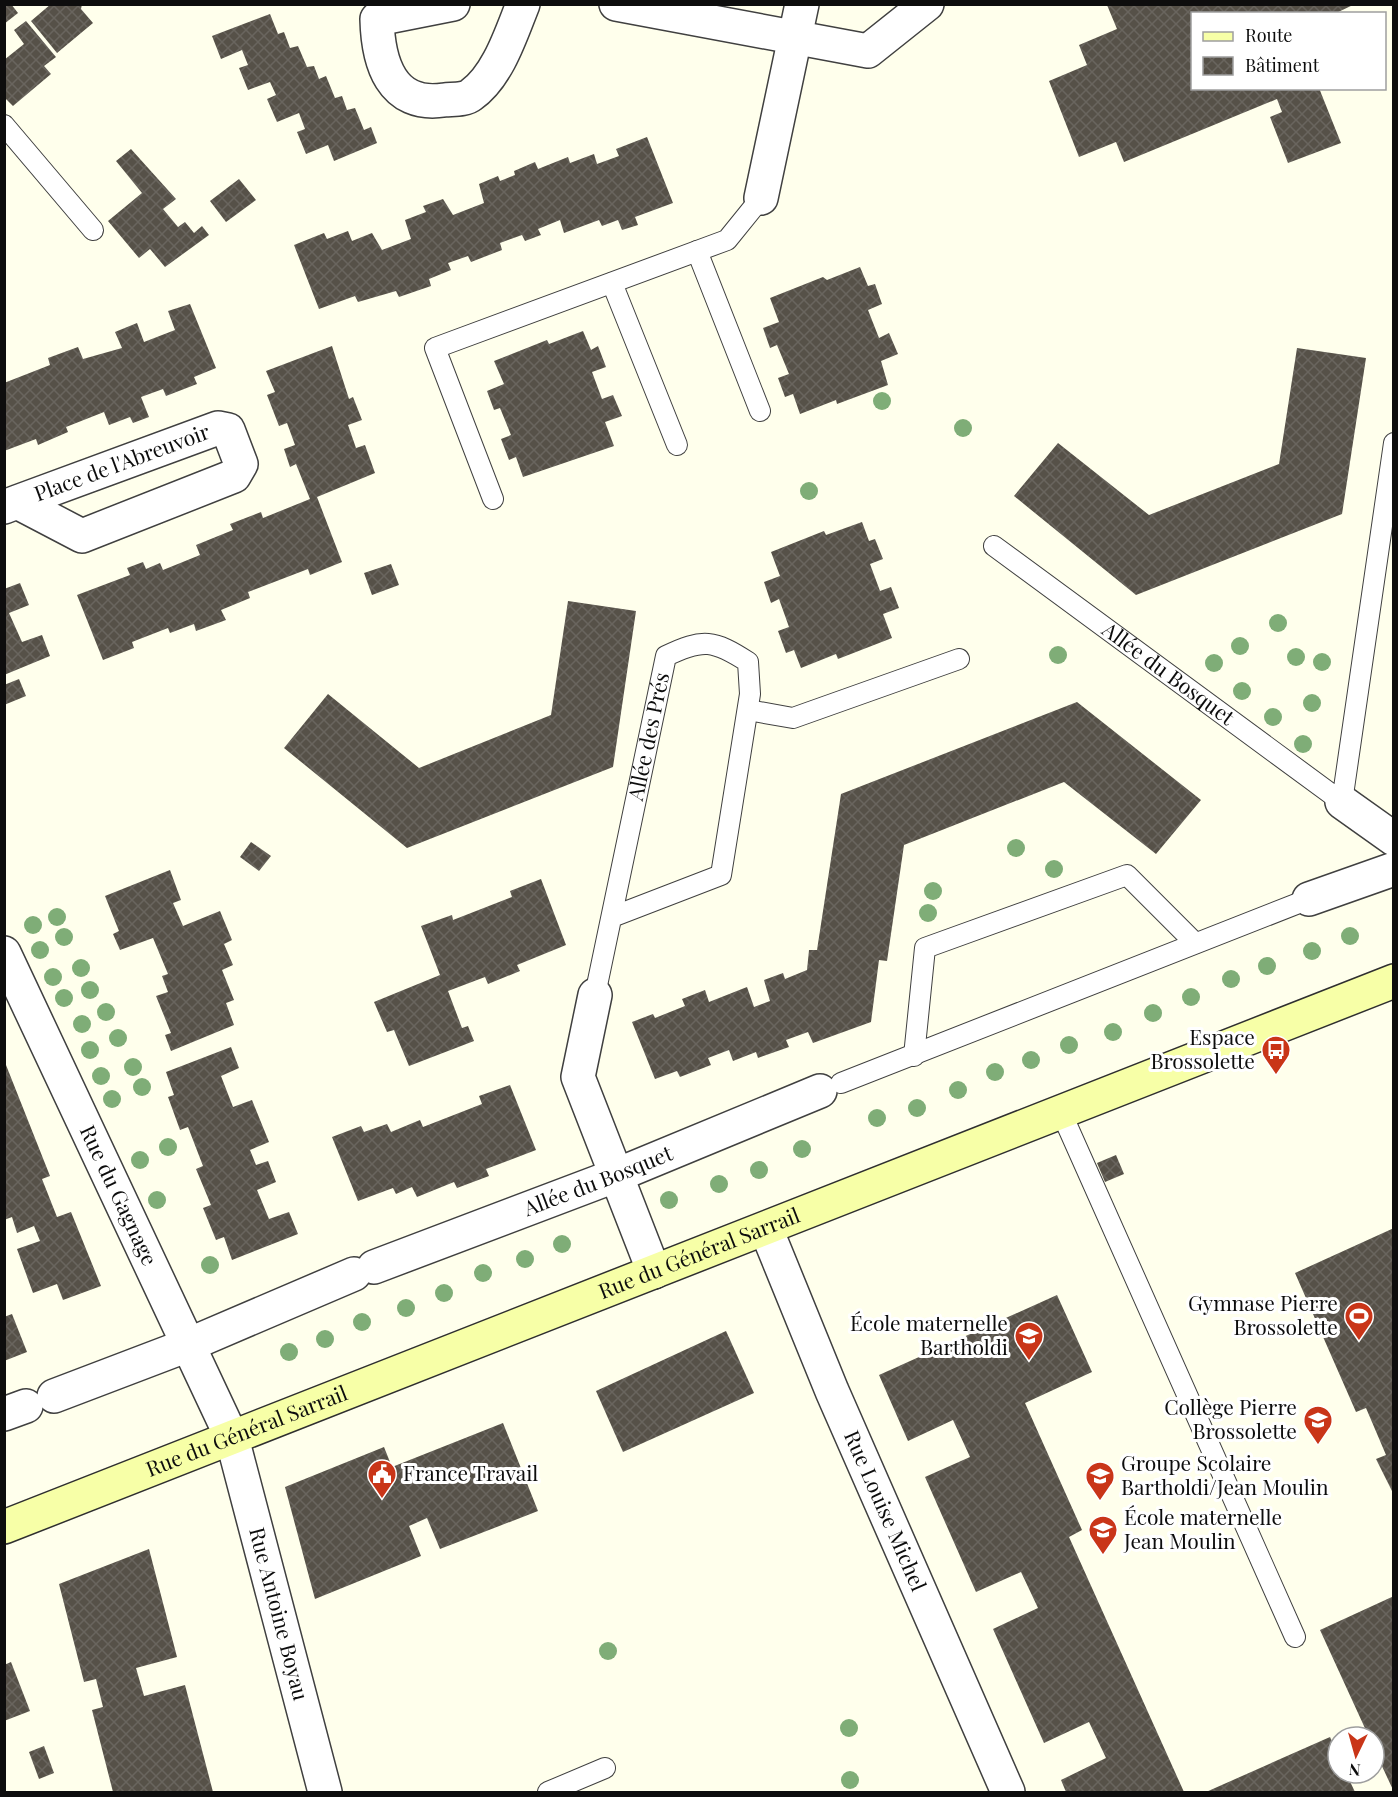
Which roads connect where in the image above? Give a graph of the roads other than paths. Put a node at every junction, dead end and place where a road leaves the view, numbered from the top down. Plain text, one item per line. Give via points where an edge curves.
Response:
1 (453, 4) edge
2 (523, 4) edge
3 (616, 4) edge
4 (802, 4) edge
5 (927, 4) edge
6 (794, 39) junction
7 (4, 125) edge
8 (761, 198) joint
9 (93, 230) dead end
10 (697, 251) junction
11 (612, 283) junction
12 (760, 411) dead end
13 (1394, 443) edge
14 (677, 445) dead end
15 (493, 498) dead end
16 (11, 504) edge
17 (994, 546) dead end
18 (959, 659) dead end
19 (748, 710) junction
20 (1342, 802) junction
21 (1394, 839) edge
22 (1394, 869) edge
23 (1309, 899) joint
24 (612, 917) junction
25 (1195, 943) junction
26 (4, 953) edge
27 (1394, 981) edge
28 (595, 995) joint
29 (914, 1056) junction
30 (831, 1087) joint
31 (1061, 1112) junction
32 (617, 1175) junction
33 (766, 1229) junction
34 (654, 1272) junction
35 (188, 1345) junction
36 (28, 1405) edge
37 (232, 1438) junction
38 (4, 1527) edge
39 (1295, 1637) dead end
40 (605, 1768) dead end
41 (325, 1792) edge
42 (548, 1792) edge
43 (1008, 1792) edge

1 - 2 street via 377,19 378,46 389,80 413,98 438,101 470,97 490,75
3 - 6 street
4 - 6 street
5 - 6 street via 868,51
6 - 8 street
7 - 9 lane
8 - 10 lane via 727,240
10 - 11 lane
10 - 12 lane
11 - 14 lane
11 - 15 lane via 435,348
13 - 20 lane
16 - 16 street, Place de l'Abreuvoir via 218,428 228,430 241,464 234,477 82,536
17 - 20 lane, Allée du Bosquet
18 - 19 lane via 793,718
19 - 24 lane, Allée des Prés via 721,875
19 - 24 lane, Allée des Prés via 748,662 723,646 692,643 666,656
20 - 21 street, Allée du Bosquet
22 - 23 street, Allée du Bosquet
23 - 25 lane, Allée du Bosquet
24 - 28 lane, Allée des Prés
25 - 29 lane, Allée du Bosquet
25 - 29 lane via 1126,875 926,948
26 - 35 street, Rue du Gagnage
27 - 31 main road, Rue du Général Sarrail
28 - 32 street, Allée des Prés via 578,1077
29 - 30 lane, Allée du Bosquet
30 - 32 street, Allée du Bosquet
31 - 33 main road, Rue du Général Sarrail
31 - 39 lane
32 - 34 street, Allée des Prés
32 - 35 street, Allée du Bosquet via 364,1270
33 - 34 main road, Rue du Général Sarrail
33 - 43 street, Rue Louise Michel via 832,1391
34 - 37 main road, Rue du Général Sarrail
35 - 36 street, Allée du Bosquet
35 - 37 street, Rue du Gagnage
37 - 38 main road, Rue du Général Sarrail
37 - 41 street, Rue Antoine Boyau
40 - 42 lane

